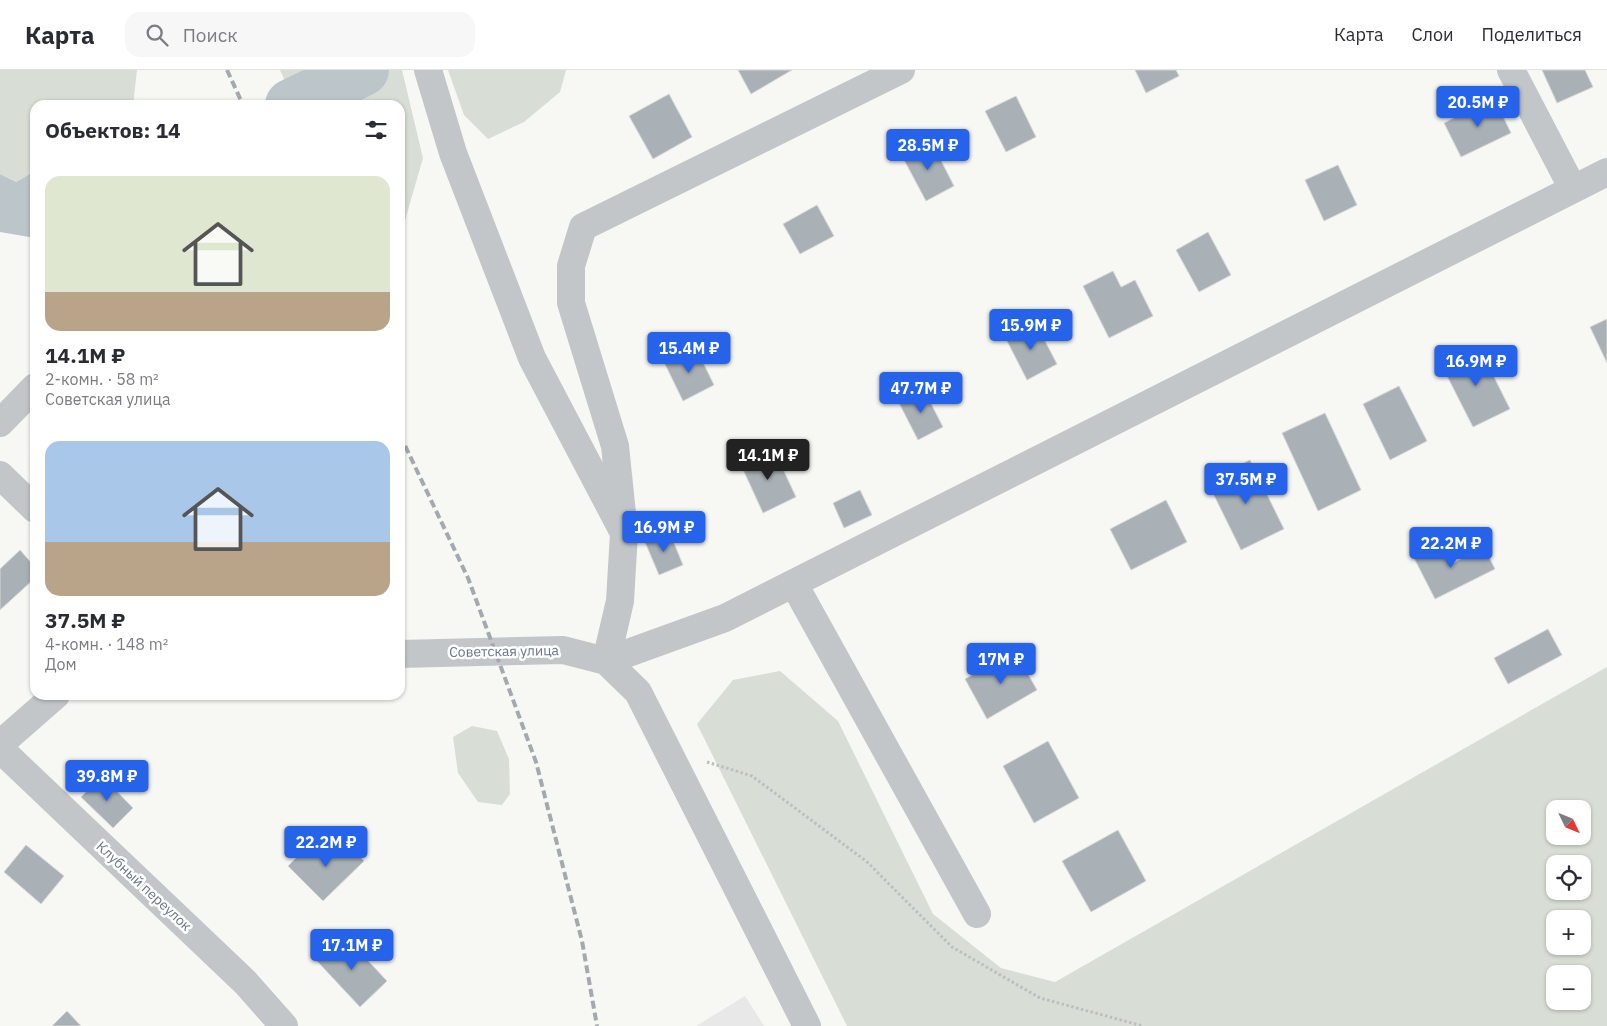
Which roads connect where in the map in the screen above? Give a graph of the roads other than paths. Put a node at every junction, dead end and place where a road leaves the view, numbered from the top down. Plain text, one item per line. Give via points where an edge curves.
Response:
1 (901, 70) edge
2 (1511, 70) edge
3 (428, 73) edge
4 (1607, 172) edge
5 (1573, 189) junction
6 (30, 392) edge
7 (0, 423) edge
8 (0, 475) edge
9 (30, 504) edge
10 (624, 533) junction
11 (794, 584) junction
12 (405, 654) edge
13 (606, 661) junction
14 (50, 700) edge
15 (0, 744) edge
16 (0, 749) edge
17 (977, 914) dead end
18 (284, 1026) edge
19 (807, 1026) edge

1 - 10 street via 583,227 571,266 571,303 614,446
2 - 5 street
3 - 10 street via 453,153 532,358
4 - 5 street
5 - 11 street
6 - 7 street
8 - 9 street
10 - 13 street via 620,601
11 - 13 street via 725,618
11 - 17 street
12 - 13 street, Советская улица via 563,650
13 - 19 street via 638,692
14 - 15 street
16 - 18 street, Клубный переулок via 245,982

